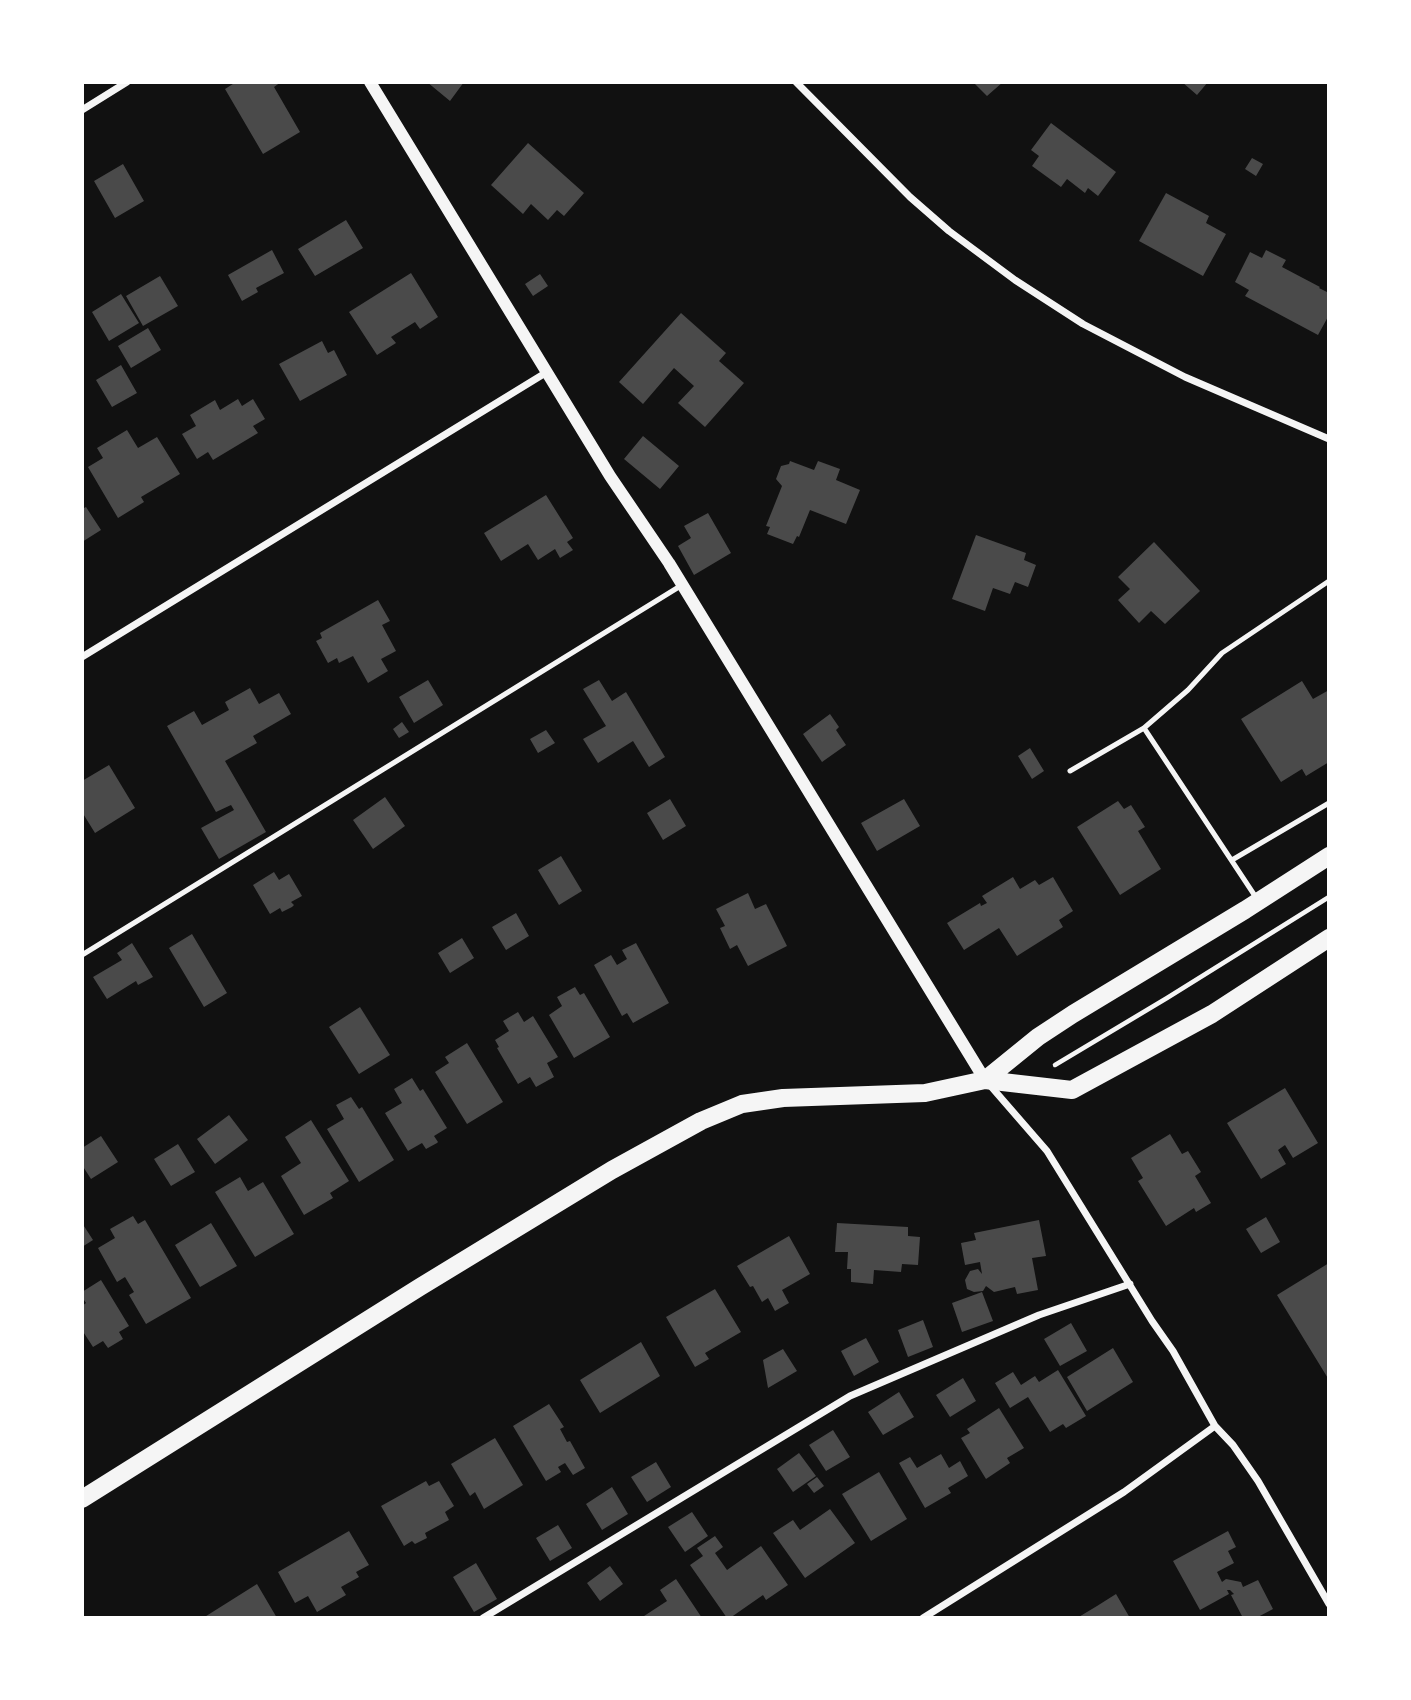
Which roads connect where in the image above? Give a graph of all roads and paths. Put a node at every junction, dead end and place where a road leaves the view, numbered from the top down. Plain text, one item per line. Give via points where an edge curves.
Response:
1 (127, 82) edge
2 (370, 82) edge
3 (796, 82) edge
4 (82, 110) edge
5 (547, 372) junction
6 (1329, 439) edge
7 (1329, 581) edge
8 (682, 585) junction
9 (82, 657) edge
10 (1144, 728) junction
11 (1070, 771) dead end
12 (1329, 803) edge
13 (1329, 856) edge
14 (1232, 860) junction
15 (1329, 897) edge
16 (1258, 901) junction
17 (1329, 938) edge
18 (82, 955) edge
19 (1047, 1069) dead end
20 (985, 1080) junction
21 (1130, 1284) junction
22 (1214, 1426) junction
23 (82, 1499) edge
24 (1329, 1604) edge
25 (483, 1618) edge
26 (923, 1618) edge

1 - 4 street
2 - 5 street
3 - 6 street via 910,197 1015,280 1083,324 1185,377
5 - 8 street
5 - 9 street
7 - 10 lane via 1222,653
8 - 18 lane
8 - 20 street
10 - 11 lane
10 - 14 lane
12 - 14 lane
13 - 16 main road
14 - 16 lane
15 - 19 path
16 - 20 main road via 1073,1014
17 - 20 main road via 1212,1014 1072,1090
20 - 21 street via 1047,1151
20 - 23 main road via 925,1093 783,1098 742,1104 701,1121 443,1273
21 - 22 street
21 - 25 street via 1039,1315 850,1396
22 - 24 street via 1258,1481
22 - 26 street via 1124,1492

